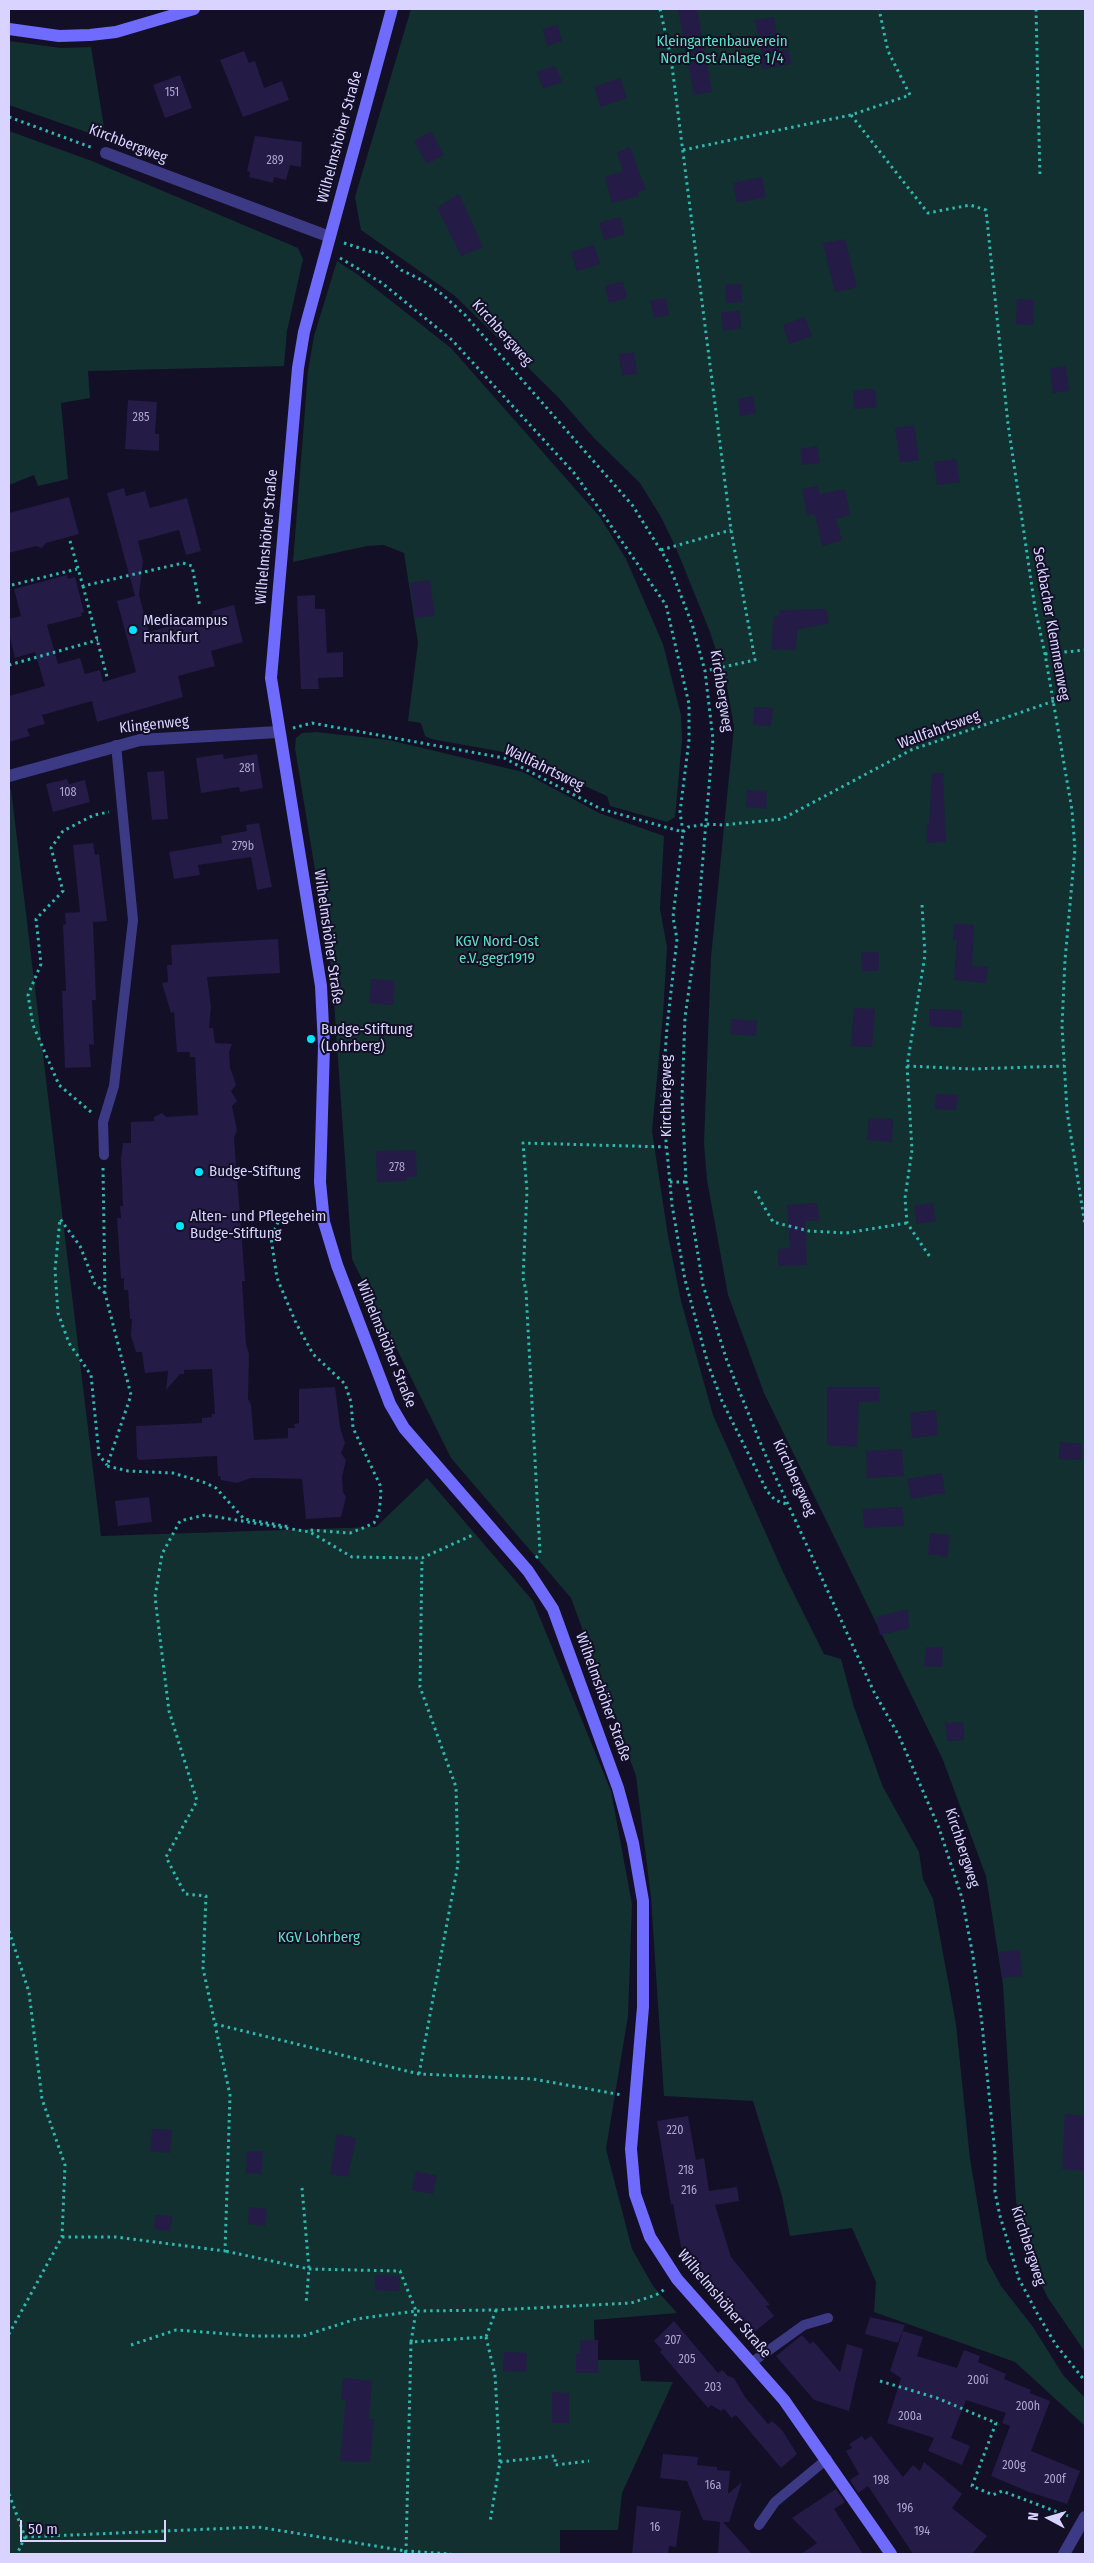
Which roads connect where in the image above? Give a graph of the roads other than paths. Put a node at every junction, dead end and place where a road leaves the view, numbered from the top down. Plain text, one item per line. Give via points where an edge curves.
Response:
1 (194, 9) edge
2 (392, 10) edge
3 (9, 29) edge
4 (106, 152) road end
5 (330, 237) junction
6 (278, 732) junction
7 (116, 746) junction
8 (9, 776) edge
9 (104, 1155) road end
10 (828, 2318) dead end
11 (752, 2364) junction
12 (827, 2459) junction
13 (1084, 2519) edge
14 (759, 2525) dead end
15 (891, 2554) edge
16 (1064, 2554) edge

1 - 3 main road via 116,32 90,35 59,36
2 - 5 main road, Wilhelmshöher Straße
4 - 5 street, Kirchbergweg
5 - 6 main road, Wilhelmshöher Straße via 304,332 298,368 271,678
6 - 7 street, Klingenweg via 140,740
6 - 11 main road, Wilhelmshöher Straße via 311,916 320,986 324,1046 320,1182 324,1222 390,1404 404,1428 528,1571 553,1609 618,1788 633,1843 643,1901 643,2007 631,2149 635,2194 650,2236 677,2279
7 - 8 street, Klingenweg
7 - 9 lane via 132,920 114,1086 103,1122
10 - 11 lane via 804,2324
11 - 12 main road, Wilhelmshöher Straße via 784,2400
12 - 14 lane via 775,2502
12 - 15 main road, Wilhelmshöher Straße
13 - 16 street

